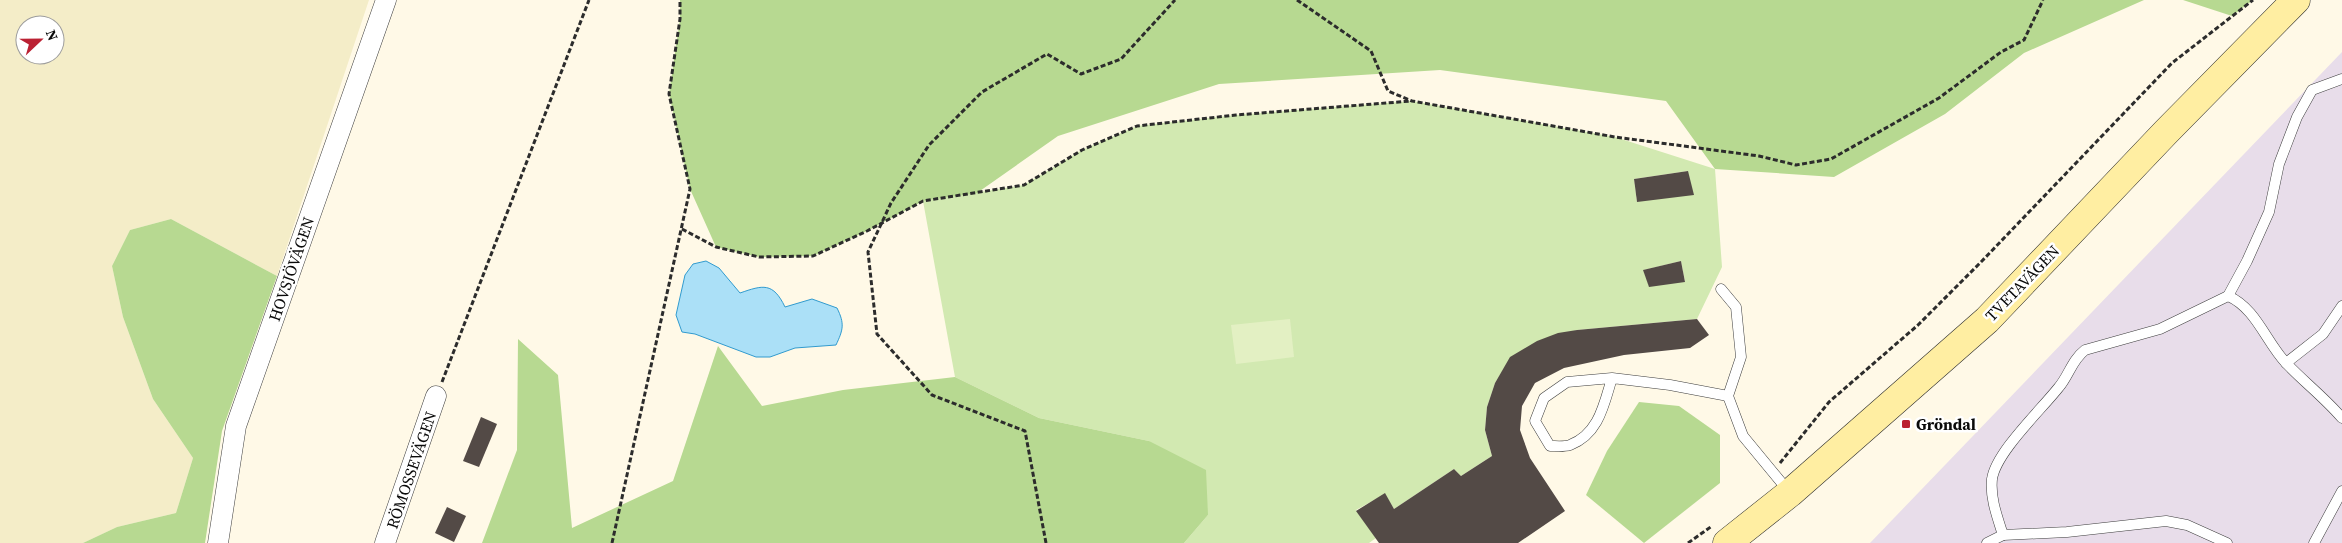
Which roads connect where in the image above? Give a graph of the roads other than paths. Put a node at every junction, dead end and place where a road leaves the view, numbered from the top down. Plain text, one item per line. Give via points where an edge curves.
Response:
1 (386, 0) edge
2 (2296, 0) edge
3 (2342, 78) edge
4 (1721, 289) dead end
5 (2228, 296) junction
6 (2342, 306) edge
7 (2286, 363) junction
8 (1612, 378) junction
9 (436, 396) road end
10 (1728, 396) junction
11 (2342, 418) edge
12 (2342, 491) edge
13 (1790, 493) junction
14 (1723, 532) edge
15 (2002, 535) junction
16 (218, 543) edge
17 (385, 543) edge
18 (1987, 543) edge
19 (2227, 543) edge
20 (2314, 543) edge

1 - 16 street, HOVSJÖVÄGEN via 236,426
2 - 13 main road, TVETAVÄGEN via 1987,320
3 - 5 lane via 2312,90 2297,117 2279,164 2269,212 2248,261
4 - 10 lane via 1736,307 1741,357
5 - 7 lane via 2247,308
5 - 15 lane via 2160,329 2098,345 2078,355 2061,385 1994,468 1993,500
6 - 7 lane via 2323,334
7 - 11 lane
8 - 8 lane via 1567,382 1544,398 1535,421 1550,446 1569,445 1599,422
8 - 10 lane
9 - 17 street, RÖMOSSEVÄGEN
10 - 13 lane via 1743,436
12 - 20 lane
13 - 14 main road, TVETAVÄGEN
15 - 18 lane
15 - 19 lane via 2067,532 2166,521 2187,525

